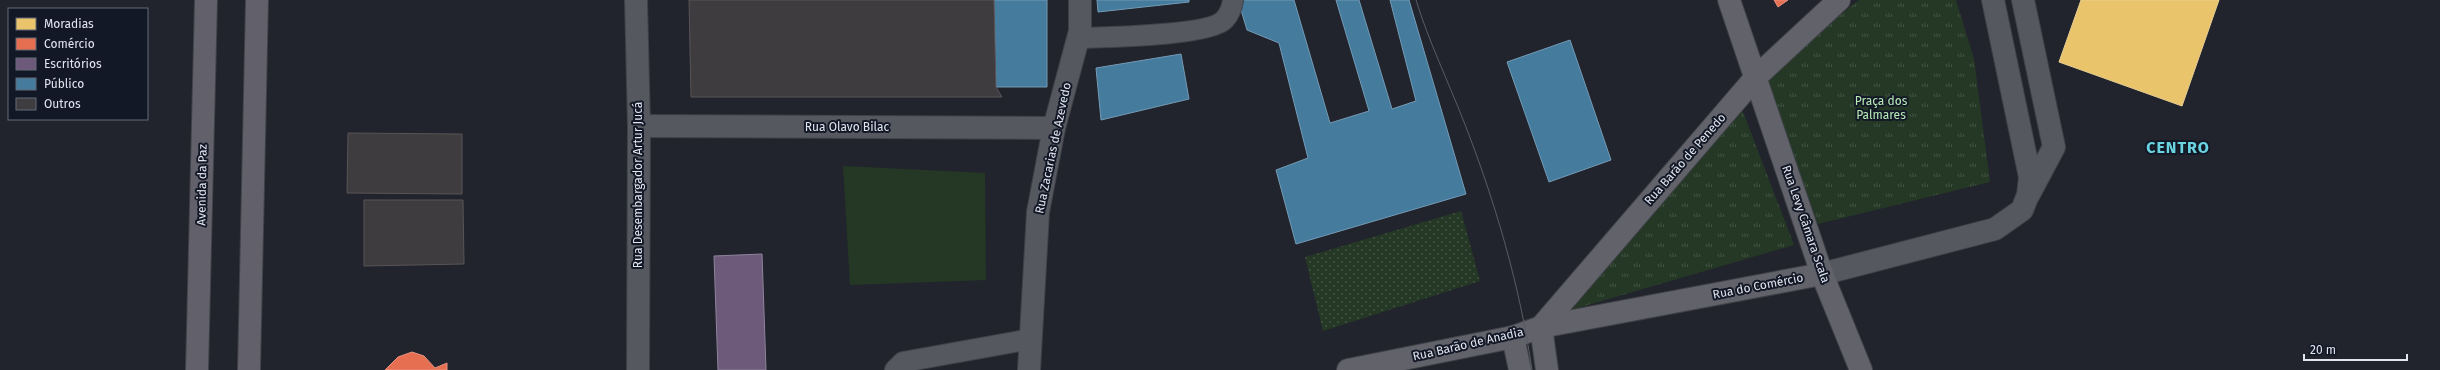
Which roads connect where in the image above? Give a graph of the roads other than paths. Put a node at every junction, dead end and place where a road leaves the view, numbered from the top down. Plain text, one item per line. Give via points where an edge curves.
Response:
1 (206, 0) edge
2 (257, 0) edge
3 (636, 0) edge
4 (1080, 0) edge
5 (1233, 0) edge
6 (1729, 0) edge
7 (1839, 0) edge
8 (1993, 0) edge
9 (2023, 0) edge
10 (1078, 38) junction
11 (1756, 77) junction
12 (639, 126) junction
13 (1054, 128) junction
14 (2028, 195) junction
15 (1822, 274) junction
16 (1541, 327) junction
17 (1513, 337) junction
18 (1031, 339) junction
19 (197, 370) edge
20 (249, 370) edge
21 (638, 370) edge
22 (895, 370) edge
23 (1030, 370) edge
24 (1348, 370) edge
25 (1520, 370) edge
26 (1547, 370) edge
27 (1861, 370) edge

1 - 19 highway, Avenida da Paz
2 - 20 highway
3 - 12 street, Rua Desembargador Artur Jucá
4 - 10 street, Rua Zacarias de Azevedo
5 - 10 lane via 1224,20 1196,30
6 - 11 street, Rua Levy Câmara Scala
7 - 11 street, Rua Barão de Penedo
8 - 14 street via 2030,177
9 - 14 street via 2054,147
10 - 13 street, Rua Zacarias de Azevedo
11 - 15 street, Rua Levy Câmara Scala
11 - 16 street, Rua Barão de Penedo
12 - 13 street, Rua Olavo Bilac
12 - 21 street, Rua Desembargador Artur Jucá
13 - 18 street, Rua Zacarias de Azevedo via 1038,212
14 - 15 street, Rua do Comércio via 2022,210 1995,229
15 - 16 street, Rua do Comércio
15 - 27 street, Rua Levy Câmara Scala
16 - 17 street, Rua Barão de Anadia
16 - 26 street
17 - 24 street, Rua Barão de Anadia
17 - 25 street
18 - 22 lane via 903,362
18 - 23 street, Rua Zacarias de Azevedo

